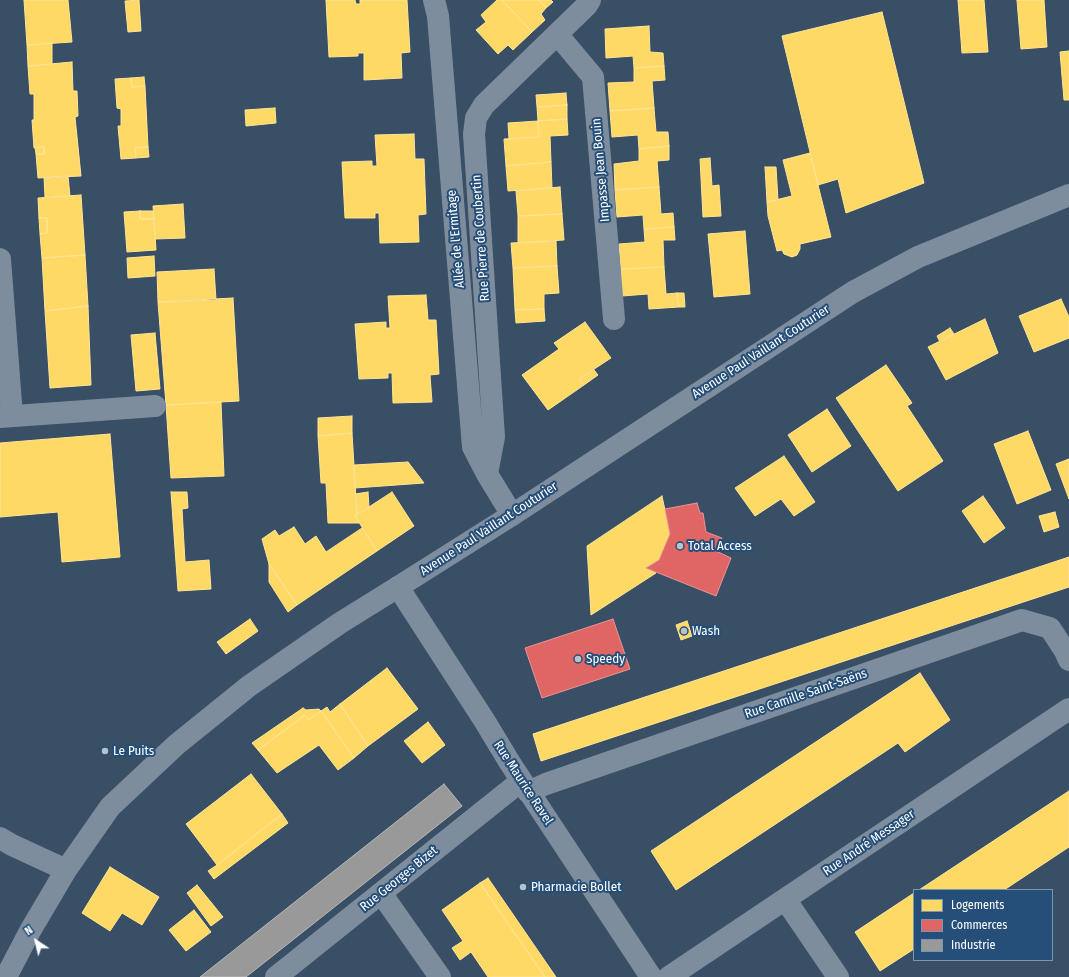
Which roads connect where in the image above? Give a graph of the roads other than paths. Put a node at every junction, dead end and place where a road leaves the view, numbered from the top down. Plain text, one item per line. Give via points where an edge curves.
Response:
1 (434, 0) edge
2 (590, 0) edge
3 (557, 34) junction
4 (1069, 195) edge
5 (0, 259) edge
6 (614, 319) dead end
7 (155, 406) dead end
8 (6, 416) edge
9 (487, 474) junction
10 (512, 515) junction
11 (398, 587) junction
12 (1069, 660) edge
13 (1069, 709) edge
14 (525, 786) junction
15 (0, 838) edge
16 (66, 870) junction
17 (381, 893) junction
18 (785, 899) junction
19 (6, 977) edge
20 (276, 977) edge
21 (440, 977) edge
22 (651, 977) edge
23 (669, 977) edge
24 (838, 977) edge

1 - 9 street, Allée de l'Ermitage via 473,447
2 - 3 street, Rue Pierre de Coubertin
3 - 6 street, Impasse Jean Bouin via 593,77
3 - 9 street, Rue Pierre de Coubertin via 484,105 476,118 474,134 494,436
4 - 10 street, Avenue Paul Vaillant Couturier via 918,257 853,292
5 - 8 street
7 - 8 street
9 - 10 street
10 - 11 street, Avenue Paul Vaillant Couturier
11 - 14 street, Rue Maurice Ravel
11 - 16 street, Avenue Paul Vaillant Couturier via 340,623 249,686 176,745 110,807
12 - 14 street, Rue Camille Saint-Saëns via 1050,628 1022,620 546,784
13 - 18 street, Rue André Messager
14 - 17 street, Rue Georges Bizet
14 - 22 street, Rue Maurice Ravel
15 - 16 street
16 - 19 street, Avenue Paul Vaillant Couturier
17 - 20 street, Rue Georges Bizet
17 - 21 street
18 - 23 street, Rue André Messager
18 - 24 street

